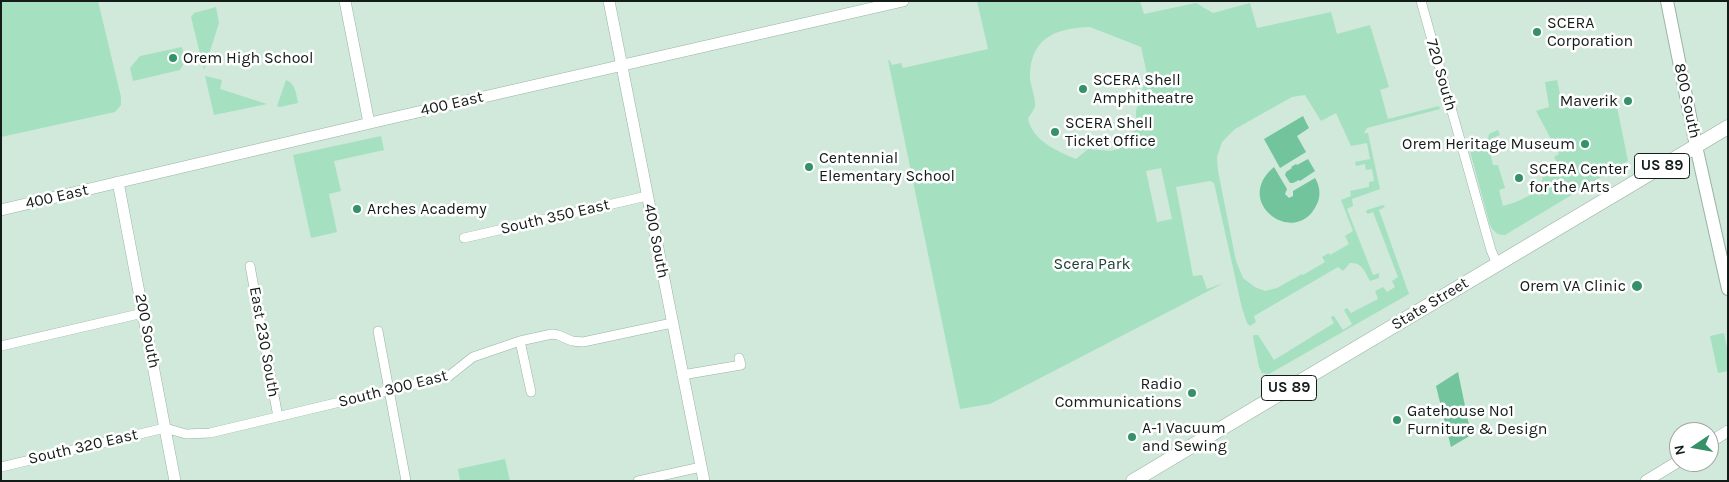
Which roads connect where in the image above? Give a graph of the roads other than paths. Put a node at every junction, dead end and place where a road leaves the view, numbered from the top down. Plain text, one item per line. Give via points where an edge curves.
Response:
1 (345, 1) edge
2 (609, 1) edge
3 (903, 1) edge
4 (1420, 1) edge
5 (1668, 1) edge
6 (874, 5) edge
7 (621, 66) junction
8 (369, 123) junction
9 (1728, 128) edge
10 (1696, 146) junction
11 (118, 182) junction
12 (647, 196) junction
13 (1, 210) edge
14 (464, 238) dead end
15 (1497, 264) junction
16 (250, 266) dead end
17 (1728, 289) edge
18 (143, 313) junction
19 (672, 323) junction
20 (378, 331) dead end
21 (520, 341) junction
22 (1, 346) edge
23 (739, 358) dead end
24 (682, 375) junction
25 (389, 391) junction
26 (531, 392) dead end
27 (278, 417) junction
28 (165, 428) junction
29 (1, 467) edge
30 (701, 467) junction
31 (1669, 467) edge
32 (175, 481) edge
33 (406, 481) edge
34 (638, 481) edge
35 (704, 481) edge
36 (1134, 481) edge
37 (1646, 481) edge

1 - 8 street
2 - 7 street, 400 South
3 - 6 street, 400 East
4 - 15 street, 720 South
5 - 10 main road, 800 South
6 - 7 street, 400 East
7 - 8 street, 400 East
7 - 12 street, 400 South
8 - 11 street, 400 East
9 - 10 main road, State Street / US 89
10 - 15 main road, State Street / US 89
10 - 17 main road, 800 South
11 - 13 street, 400 East
11 - 18 street, 200 South
12 - 14 street, South 350 East
12 - 19 street, 400 South
15 - 36 main road, State Street / US 89
16 - 27 street, East 230 South
18 - 22 street
18 - 28 street, 200 South
19 - 21 street, South 300 East via 583,342 552,334
19 - 24 street, 400 South
20 - 25 street
21 - 25 street, South 300 East via 473,357 449,376
21 - 26 street
23 - 24 street via 741,365
24 - 30 street, 400 South
25 - 27 street, South 300 East
25 - 33 street
27 - 28 street, South 300 East via 198,434
28 - 29 street, South 320 East
28 - 32 street, 200 South
30 - 34 street
30 - 35 street, 400 South
31 - 37 street

